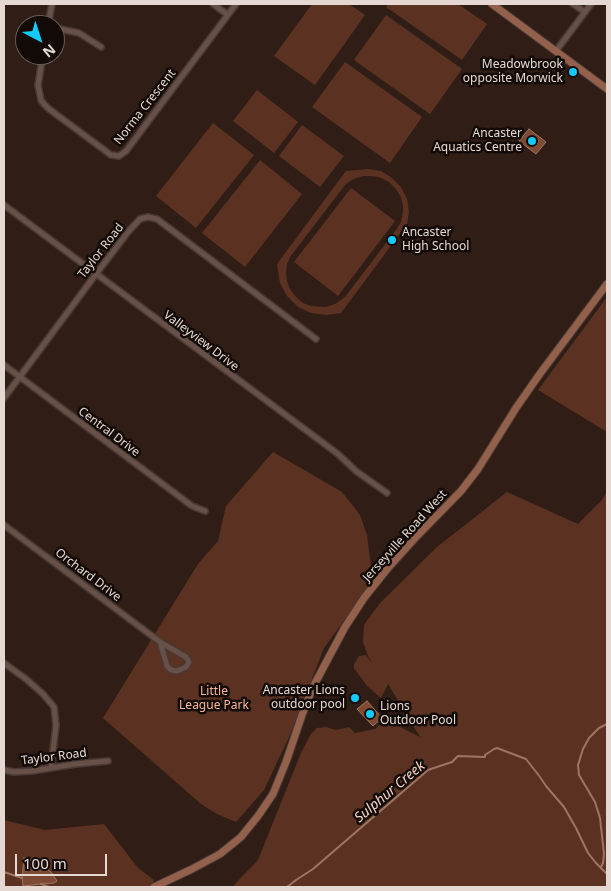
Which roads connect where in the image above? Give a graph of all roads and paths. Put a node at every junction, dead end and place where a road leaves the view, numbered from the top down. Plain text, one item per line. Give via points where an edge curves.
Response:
1 (213, 4) edge
2 (236, 4) edge
3 (492, 4) edge
4 (574, 4) edge
5 (591, 4) edge
6 (585, 12) junction
7 (228, 15) junction
8 (65, 30) edge
9 (101, 47) dead end
10 (556, 51) junction
11 (41, 65) edge
12 (607, 89) edge
13 (4, 205) edge
14 (96, 274) junction
15 (607, 284) edge
16 (316, 339) dead end
17 (4, 365) edge
18 (20, 377) junction
19 (4, 398) edge
20 (387, 493) dead end
21 (205, 512) dead end
22 (4, 525) edge
23 (160, 642) junction
24 (4, 662) edge
25 (108, 761) dead end
26 (51, 768) junction
27 (4, 770) edge
28 (154, 887) edge

1 - 7 street
2 - 7 street, Norma Crescent
3 - 10 main road
4 - 6 street
5 - 6 street
6 - 10 street
7 - 11 street, Norma Crescent via 119,156 111,155 44,104 38,85
8 - 9 street via 79,33
10 - 12 main road
13 - 14 street, Valleyview Drive
14 - 16 street, Taylor Road via 140,219 156,219
14 - 18 street, Taylor Road
14 - 20 street, Valleyview Drive
15 - 28 main road, Jerseyville Road West via 522,400 461,491 364,598 313,687 273,794 258,816 241,837 220,854
17 - 18 street, Central Drive
18 - 19 street, Taylor Road
18 - 21 street, Central Drive via 192,506
22 - 23 street, Orchard Drive
23 - 23 street, Orchard Drive via 171,670 186,667 189,662 186,657
24 - 26 street via 54,707 56,725
25 - 26 street, Taylor Road
26 - 27 street, Taylor Road

